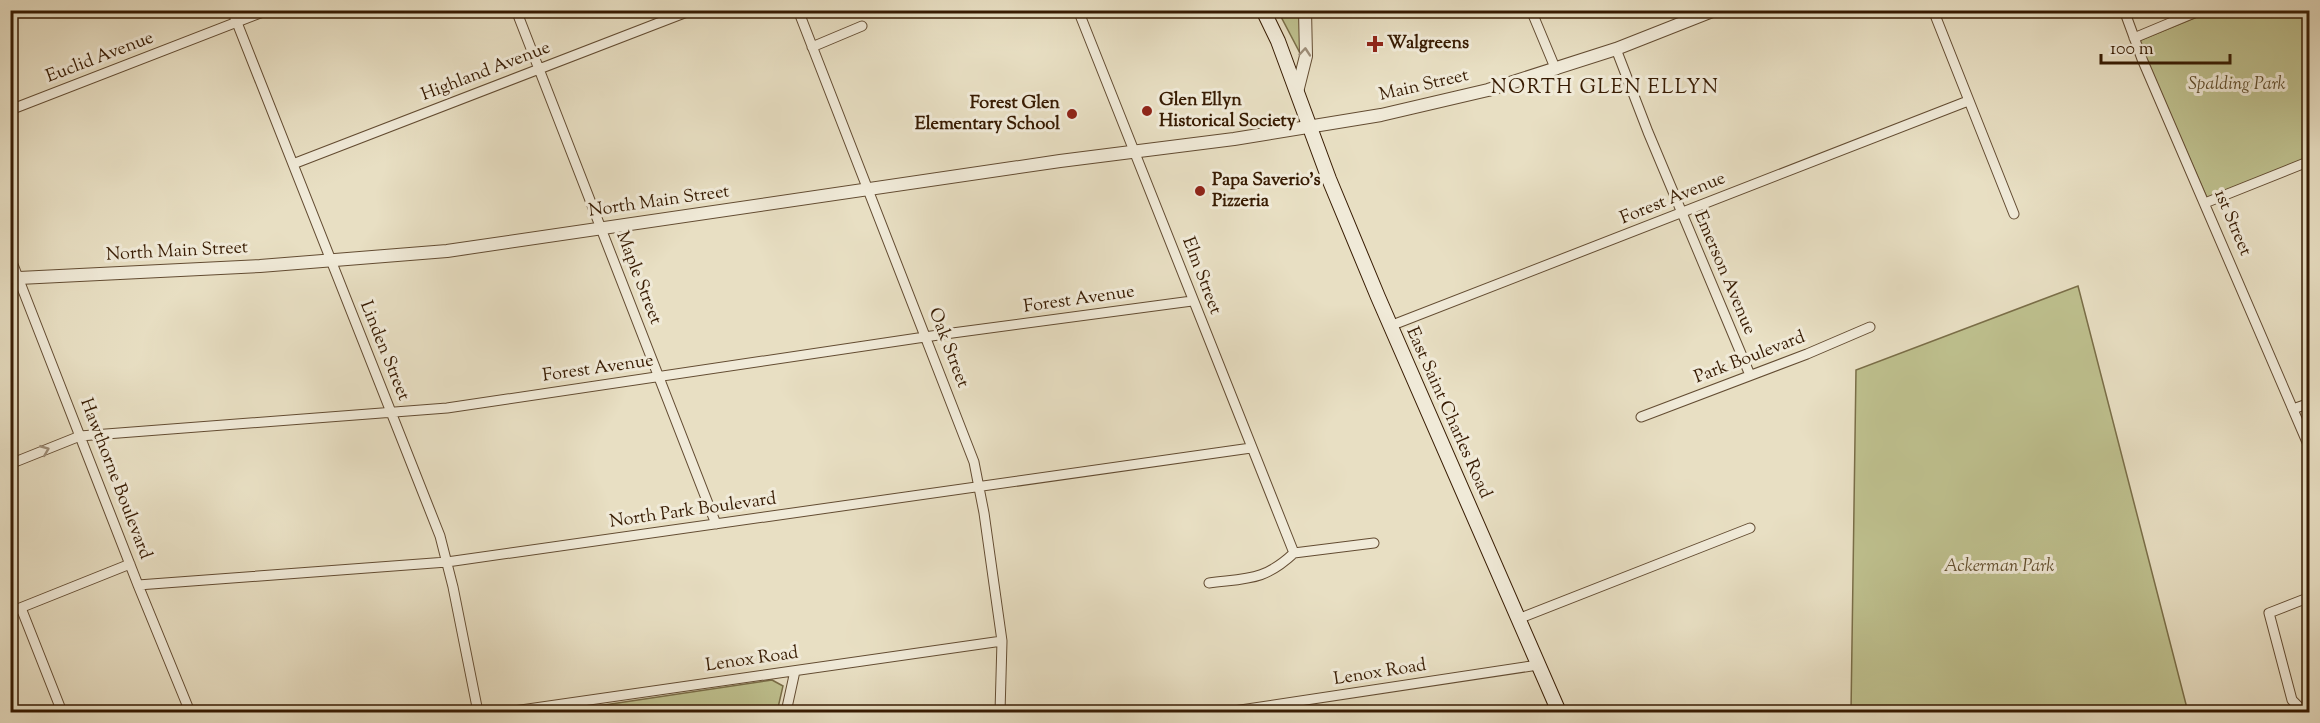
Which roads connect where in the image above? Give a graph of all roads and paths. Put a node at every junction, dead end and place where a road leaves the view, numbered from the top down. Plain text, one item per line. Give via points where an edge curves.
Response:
1 (232, 10) edge
2 (268, 10) edge
3 (516, 10) edge
4 (692, 10) edge
5 (798, 10) edge
6 (1078, 10) edge
7 (1263, 10) edge
8 (1305, 10) edge
9 (1531, 10) edge
10 (1715, 10) edge
11 (1933, 10) edge
12 (2124, 10) edge
13 (2201, 10) edge
14 (1693, 14) edge
15 (237, 22) junction
16 (862, 26) dead end
17 (2134, 38) junction
18 (812, 46) junction
19 (1616, 49) junction
20 (539, 69) junction
21 (1556, 70) junction
22 (1297, 92) junction
23 (1968, 100) junction
24 (10, 110) edge
25 (1309, 127) junction
26 (1134, 152) junction
27 (2310, 160) edge
28 (292, 164) junction
29 (869, 189) junction
30 (2205, 203) junction
31 (1681, 214) junction
32 (2014, 214) dead end
33 (602, 228) junction
34 (10, 256) edge
35 (331, 261) junction
36 (15, 279) edge
37 (1192, 301) junction
38 (1390, 326) junction
39 (1870, 327) dead end
40 (926, 338) junction
41 (1750, 375) junction
42 (659, 377) junction
43 (2310, 403) edge
44 (2293, 409) junction
45 (390, 412) junction
46 (1641, 417) dead end
47 (80, 436) junction
48 (1251, 448) junction
49 (2310, 449) edge
50 (10, 464) edge
51 (979, 487) junction
52 (716, 524) junction
53 (1750, 528) dead end
54 (1374, 543) dead end
55 (1294, 553) junction
56 (447, 562) junction
57 (130, 564) junction
58 (1209, 583) dead end
59 (138, 585) junction
60 (2310, 597) edge
61 (21, 608) junction
62 (10, 612) edge
63 (1518, 619) junction
64 (1002, 641) junction
65 (1538, 665) junction
66 (795, 671) junction
67 (1302, 701) junction
68 (62, 712) edge
69 (190, 712) edge
70 (478, 712) edge
71 (506, 712) edge
72 (786, 712) edge
73 (1000, 712) edge
74 (1227, 712) edge
75 (1302, 712) edge
76 (1559, 712) edge
77 (2304, 712) edge

1 - 15 street, Linden Street
2 - 15 street, Euclid Avenue
3 - 20 street, Maple Street
4 - 20 street, Highland Avenue
5 - 18 street, Oak Street
6 - 26 street, Elm Street
7 - 22 main road, East Saint Charles Road
22 -> 8 street via 1306,56
9 - 21 street
10 - 14 street, Main Street
11 - 23 street
12 - 17 street, 1st Street
13 - 17 street
14 - 19 street, Main Street
15 - 24 street, Euclid Avenue
15 - 28 street, Linden Street
16 - 18 street
17 - 30 street, 1st Street
18 - 29 street, Oak Street
19 - 21 street, Main Street
19 - 31 street, Emerson Avenue
20 - 28 street, Highland Avenue
20 - 33 street, Maple Street
21 - 25 street, Main Street via 1435,103
22 - 25 main road, East Saint Charles Road
23 - 31 street, Forest Avenue
23 - 32 street
25 - 26 street, North Main Street
25 - 38 main road, East Saint Charles Road
26 - 29 street, North Main Street
26 - 37 street, Elm Street
27 - 30 street
28 - 35 street, Linden Street
29 - 33 street, North Main Street
29 - 40 street, Oak Street
30 - 44 street, 1st Street
31 - 38 street, Forest Avenue
31 - 41 street, Emerson Avenue
33 - 35 street, North Main Street via 447,251
33 - 42 street, Maple Street
34 - 36 street, Hawthorne Boulevard
35 - 36 street, North Main Street
35 - 45 street, Linden Street
36 - 47 street, Hawthorne Boulevard
37 - 40 street, Forest Avenue
37 - 48 street, Elm Street
38 - 63 main road, East Saint Charles Road
39 - 41 street, Park Boulevard
40 - 42 street, Forest Avenue
40 - 51 street, Oak Street via 974,462
41 - 46 street, Park Boulevard
42 - 45 street, Forest Avenue via 447,408
42 - 52 street, Maple Street
43 - 44 street
44 - 49 street, 1st Street
45 - 47 street, Forest Avenue
45 - 56 street, Linden Street
50 -> 47 street, Forest Avenue
47 - 57 street, Hawthorne Boulevard
48 - 51 street, North Park Boulevard
48 - 55 street, Elm Street
51 - 52 street, North Park Boulevard
51 - 64 street, Oak Street
52 - 56 street, North Park Boulevard
53 - 63 street
54 - 55 street
55 - 58 street via 1264,575
56 - 59 street, North Park Boulevard
56 - 70 street, Linden Street
57 - 59 street, Hawthorne Boulevard
57 - 61 street
59 - 69 street, Hawthorne Boulevard
60 - 77 street via 2269,613 2292,700
61 - 62 street
61 - 68 street
63 - 65 main road, East Saint Charles Road
64 - 66 street, Lenox Road
64 - 73 street, Oak Street
65 - 67 street, Lenox Road
65 - 76 main road, East Saint Charles Road
66 - 71 street, Lenox Road
66 - 72 street
67 - 74 street, Lenox Road
67 - 75 street

